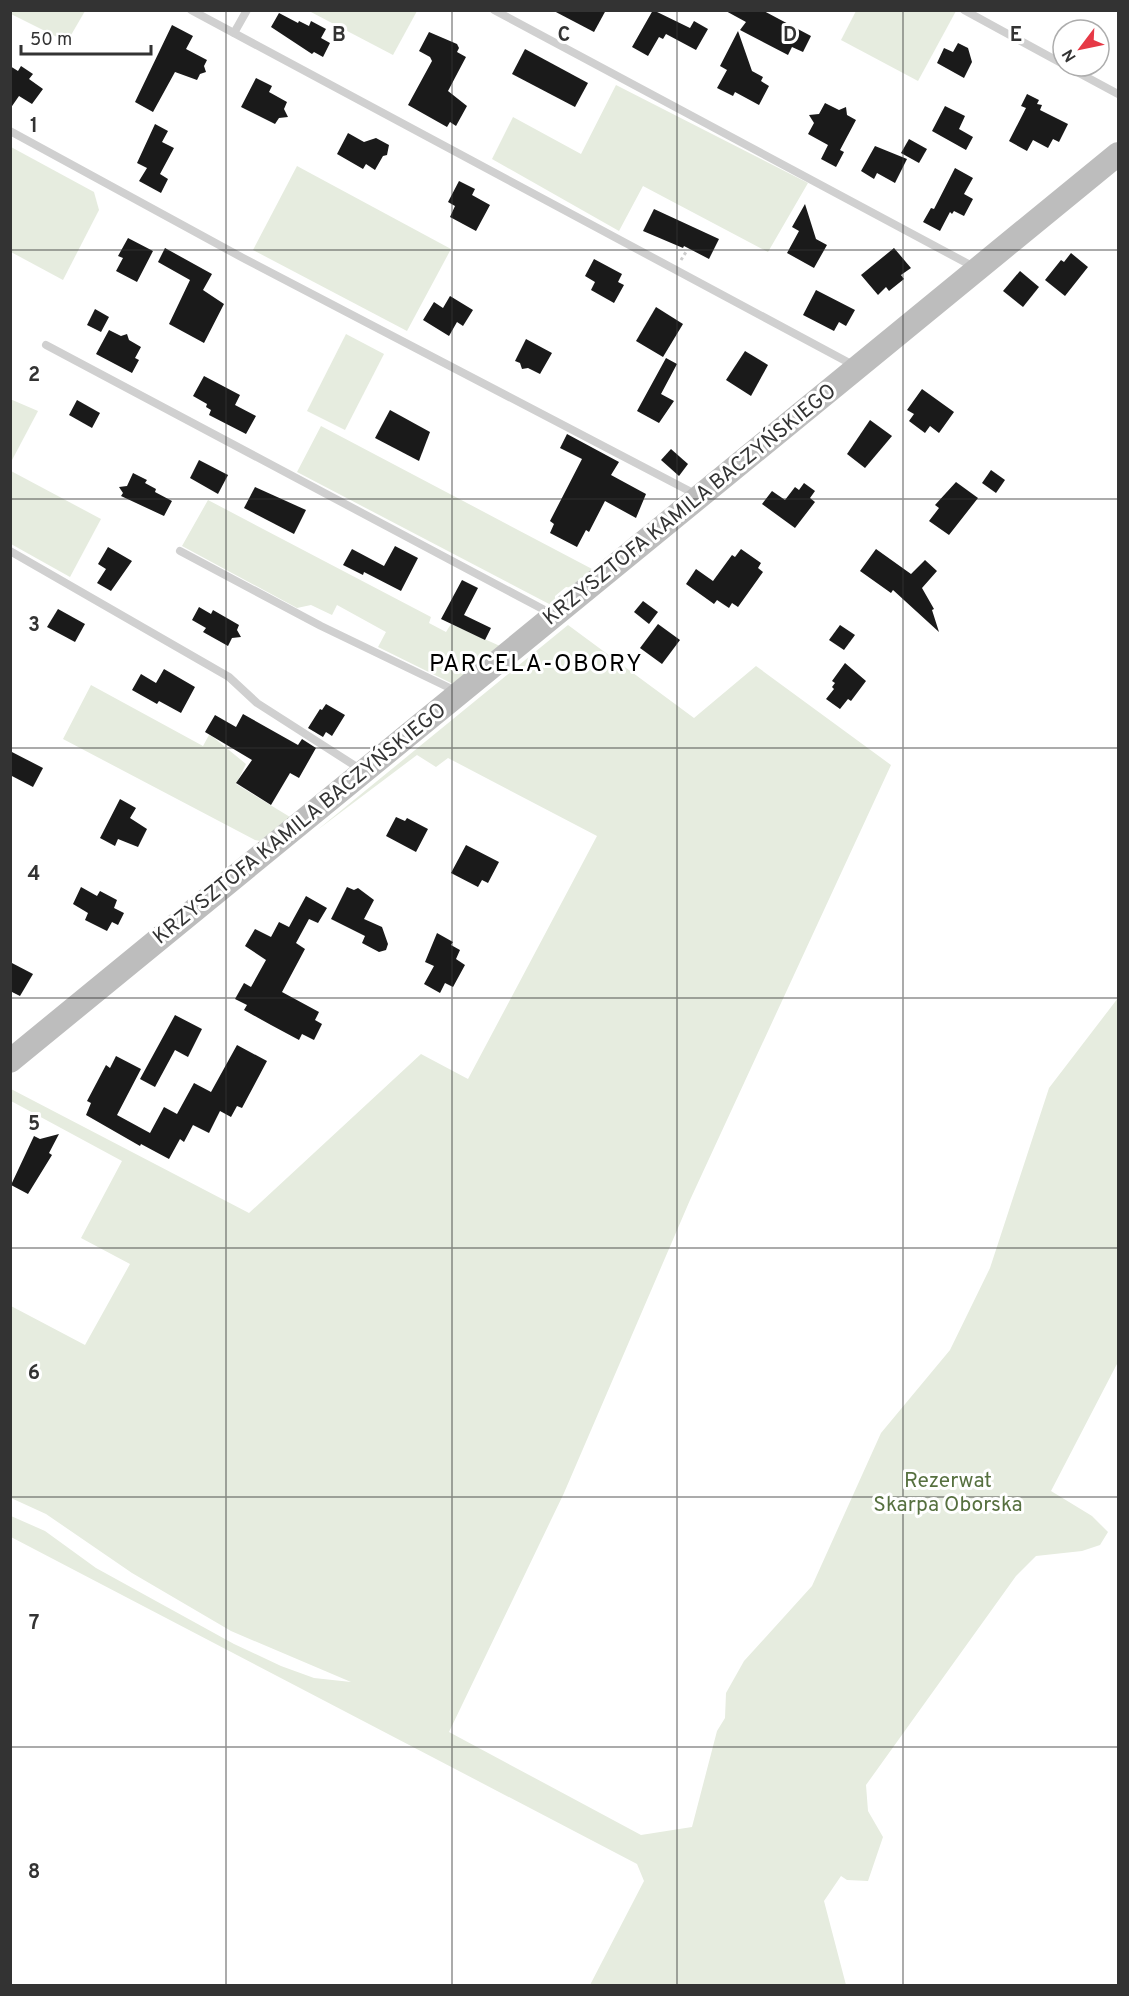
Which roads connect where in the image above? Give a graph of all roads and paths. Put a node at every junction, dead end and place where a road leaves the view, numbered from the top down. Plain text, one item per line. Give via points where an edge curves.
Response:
1 (191, 10) edge
2 (247, 10) edge
3 (494, 10) edge
4 (964, 10) edge
5 (234, 33) junction
6 (1051, 57) edge
7 (1089, 78) edge
8 (1119, 94) edge
9 (10, 131) edge
10 (1119, 154) edge
11 (980, 270) junction
12 (46, 345) dead end
13 (860, 368) junction
14 (702, 497) junction
15 (10, 551) edge
16 (180, 551) dead end
17 (555, 615) junction
18 (460, 693) junction
19 (363, 771) junction
20 (14, 1053) edge

1 - 5 lane
2 - 5 lane
3 - 11 lane
4 - 6 lane
5 - 13 lane
7 - 8 lane
9 - 14 lane via 243,258
10 - 11 street, KRZYSZTOFA KAMILA BACZYŃSKIEGO
11 - 13 street, KRZYSZTOFA KAMILA BACZYŃSKIEGO
12 - 17 lane
13 - 14 street, KRZYSZTOFA KAMILA BACZYŃSKIEGO
14 - 17 street, KRZYSZTOFA KAMILA BACZYŃSKIEGO
15 - 19 lane via 229,677 257,703
16 - 18 lane via 321,626
17 - 18 street, KRZYSZTOFA KAMILA BACZYŃSKIEGO
18 - 19 street, KRZYSZTOFA KAMILA BACZYŃSKIEGO
19 - 20 street, KRZYSZTOFA KAMILA BACZYŃSKIEGO

